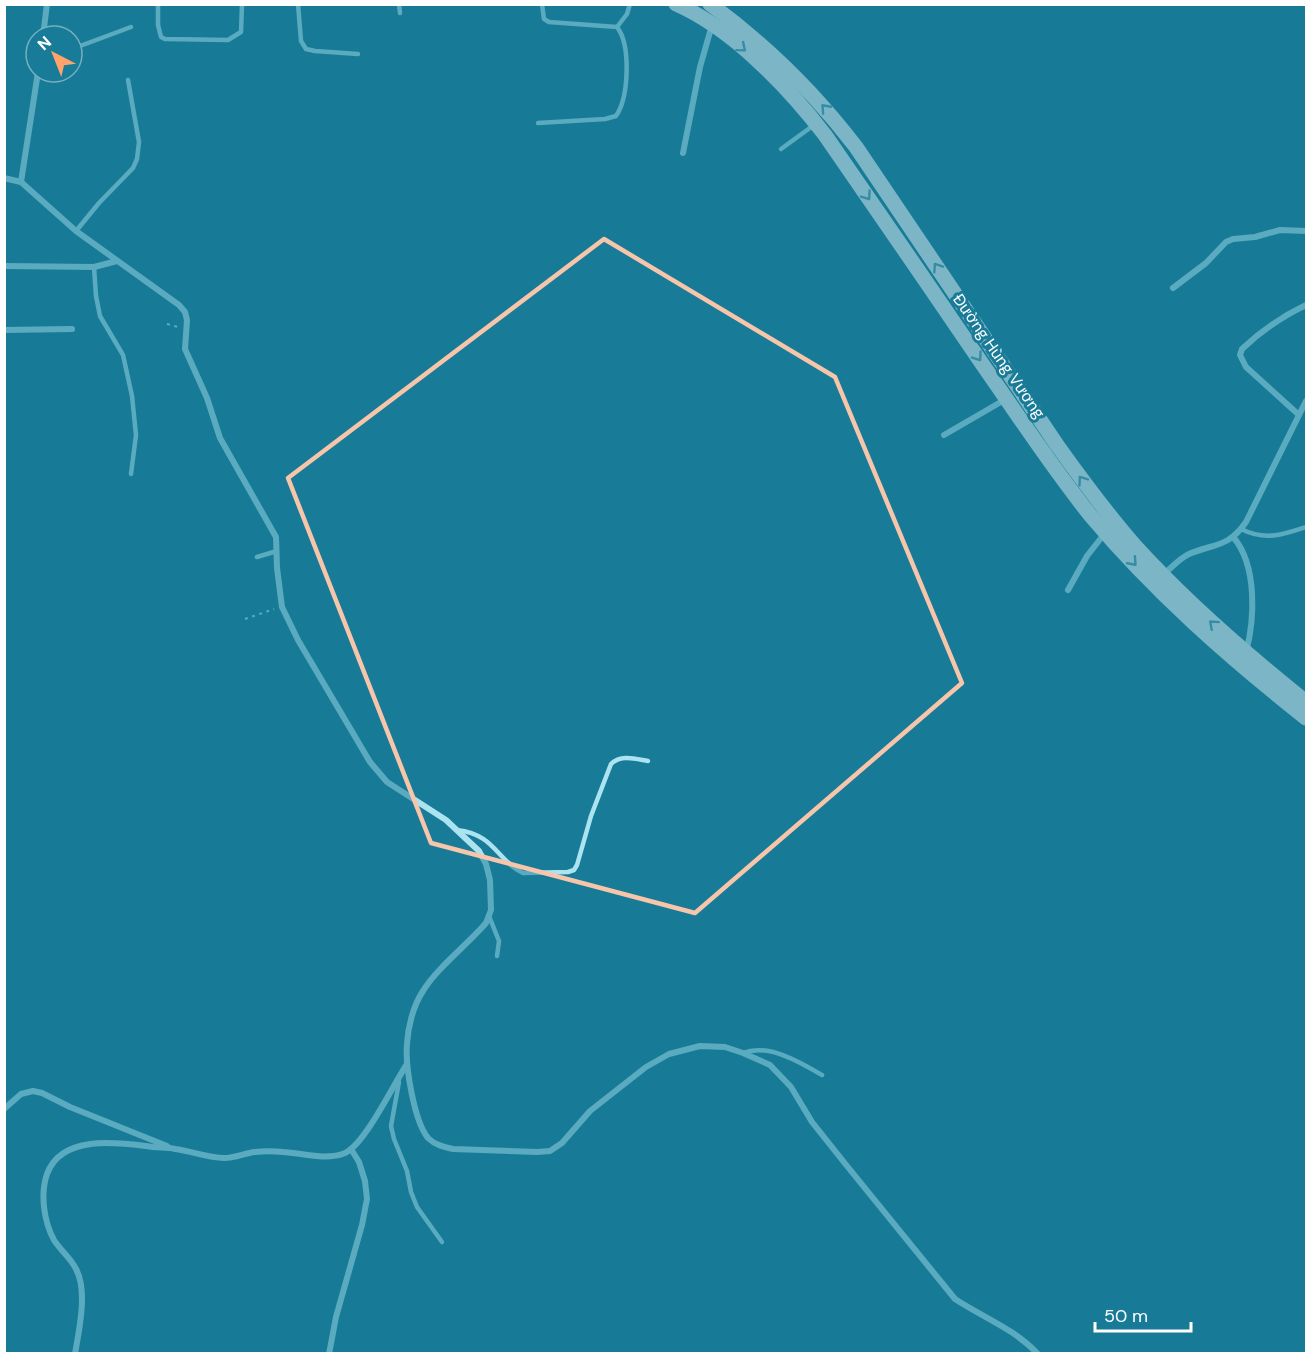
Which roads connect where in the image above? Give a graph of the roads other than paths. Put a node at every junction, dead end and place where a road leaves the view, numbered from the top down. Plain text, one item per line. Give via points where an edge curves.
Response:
1 (47, 4) edge
2 (158, 4) edge
3 (242, 4) edge
4 (298, 4) edge
5 (399, 4) edge
6 (542, 4) edge
7 (630, 4) edge
8 (676, 4) edge
9 (711, 4) edge
10 (400, 13) dead end
11 (44, 24) edge
12 (712, 25) junction
13 (131, 27) dead end
14 (617, 27) junction
15 (84, 45) edge
16 (358, 54) dead end
17 (129, 80) dead end
18 (36, 84) edge
19 (538, 123) dead end
20 (816, 123) junction
21 (781, 149) dead end
22 (683, 153) dead end
23 (4, 178) edge
24 (21, 182) junction
25 (76, 231) junction
26 (1306, 231) edge
27 (117, 261) junction
28 (4, 266) edge
29 (94, 267) junction
30 (1173, 288) dead end
31 (1306, 305) edge
32 (72, 329) dead end
33 (4, 330) edge
34 (1006, 399) junction
35 (1306, 401) edge
36 (1299, 415) junction
37 (944, 435) dead end
38 (131, 474) dead end
39 (1306, 527) edge
40 (1241, 530) junction
41 (1105, 532) junction
42 (1234, 537) junction
43 (277, 551) junction
44 (257, 557) dead end
45 (1158, 579) junction
46 (1068, 590) dead end
47 (1246, 654) junction
48 (1306, 713) edge
49 (648, 761) dead end
50 (457, 830) junction
51 (489, 916) junction
52 (497, 956) dead end
53 (743, 1053) junction
54 (408, 1064) junction
55 (822, 1075) dead end
56 (399, 1076) junction
57 (4, 1109) edge
58 (173, 1148) junction
59 (351, 1149) junction
60 (442, 1242) dead end
61 (75, 1353) edge
62 (329, 1353) edge
63 (1038, 1353) edge

1 - 11 street
2 - 3 lane via 161,37 228,40 241,32
4 - 16 lane via 301,40 306,49
5 - 10 lane
6 - 14 lane via 544,19 549,22
7 - 14 lane
8 - 12 main road, Đường Hùng Vương
45 -> 9 main road, Đường Hùng Vương via 1057,445 834,118 784,65
12 -> 20 main road, Đường Hùng Vương via 777,79
12 - 22 street
13 - 15 lane
14 - 19 lane via 626,49 624,97 616,116
17 - 25 lane via 139,142 134,168
18 - 24 street
20 - 21 lane
20 -> 34 main road, Đường Hùng Vương
23 - 24 street
24 - 25 street
25 - 27 street
26 - 30 street via 1280,230 1226,242
27 - 29 street
27 - 43 street via 185,312 185,349 189,360 220,438 276,537
28 - 29 street
29 - 38 lane via 100,316 123,355 132,396 136,435
31 - 36 street via 1269,326 1240,355 1246,367
32 - 33 street
34 - 37 street
34 - 41 main road, Đường Hùng Vương
35 - 36 street
36 - 40 street
39 - 40 lane via 1260,537
40 - 42 street
41 -> 45 main road, Đường Hùng Vương
41 - 46 street
42 - 45 street via 1187,555
42 - 47 street via 1246,563 1252,594 1252,628
43 - 44 lane
43 - 50 street via 282,607 370,762 387,782
47 -> 45 main road, Đường Hùng Vương
45 - 48 main road, Đường Hùng Vương via 1244,669
47 - 48 main road, Đường Hùng Vương
49 - 50 lane via 629,758 611,764 574,870 523,873 490,843 473,832
50 - 51 street via 486,864 490,880
51 - 52 lane via 499,941
51 - 54 street via 422,991 410,1024
53 - 54 street via 725,1047 700,1046 669,1054 590,1111 562,1143 550,1151 537,1152 453,1149 429,1139 418,1116
53 - 55 lane via 765,1050
53 - 63 street via 770,1065 790,1087 840,1158 955,1299 1006,1327
54 - 56 street
56 - 59 street via 372,1123
56 - 60 lane via 391,1126 394,1139 417,1207
57 - 58 street via 21,1094 42,1093
58 - 59 street via 224,1158 257,1152 324,1157
58 - 61 street via 96,1142 73,1148 58,1158 48,1172 44,1189 48,1225 54,1240 77,1269 81,1286 81,1320
59 - 62 street via 365,1181 367,1199

